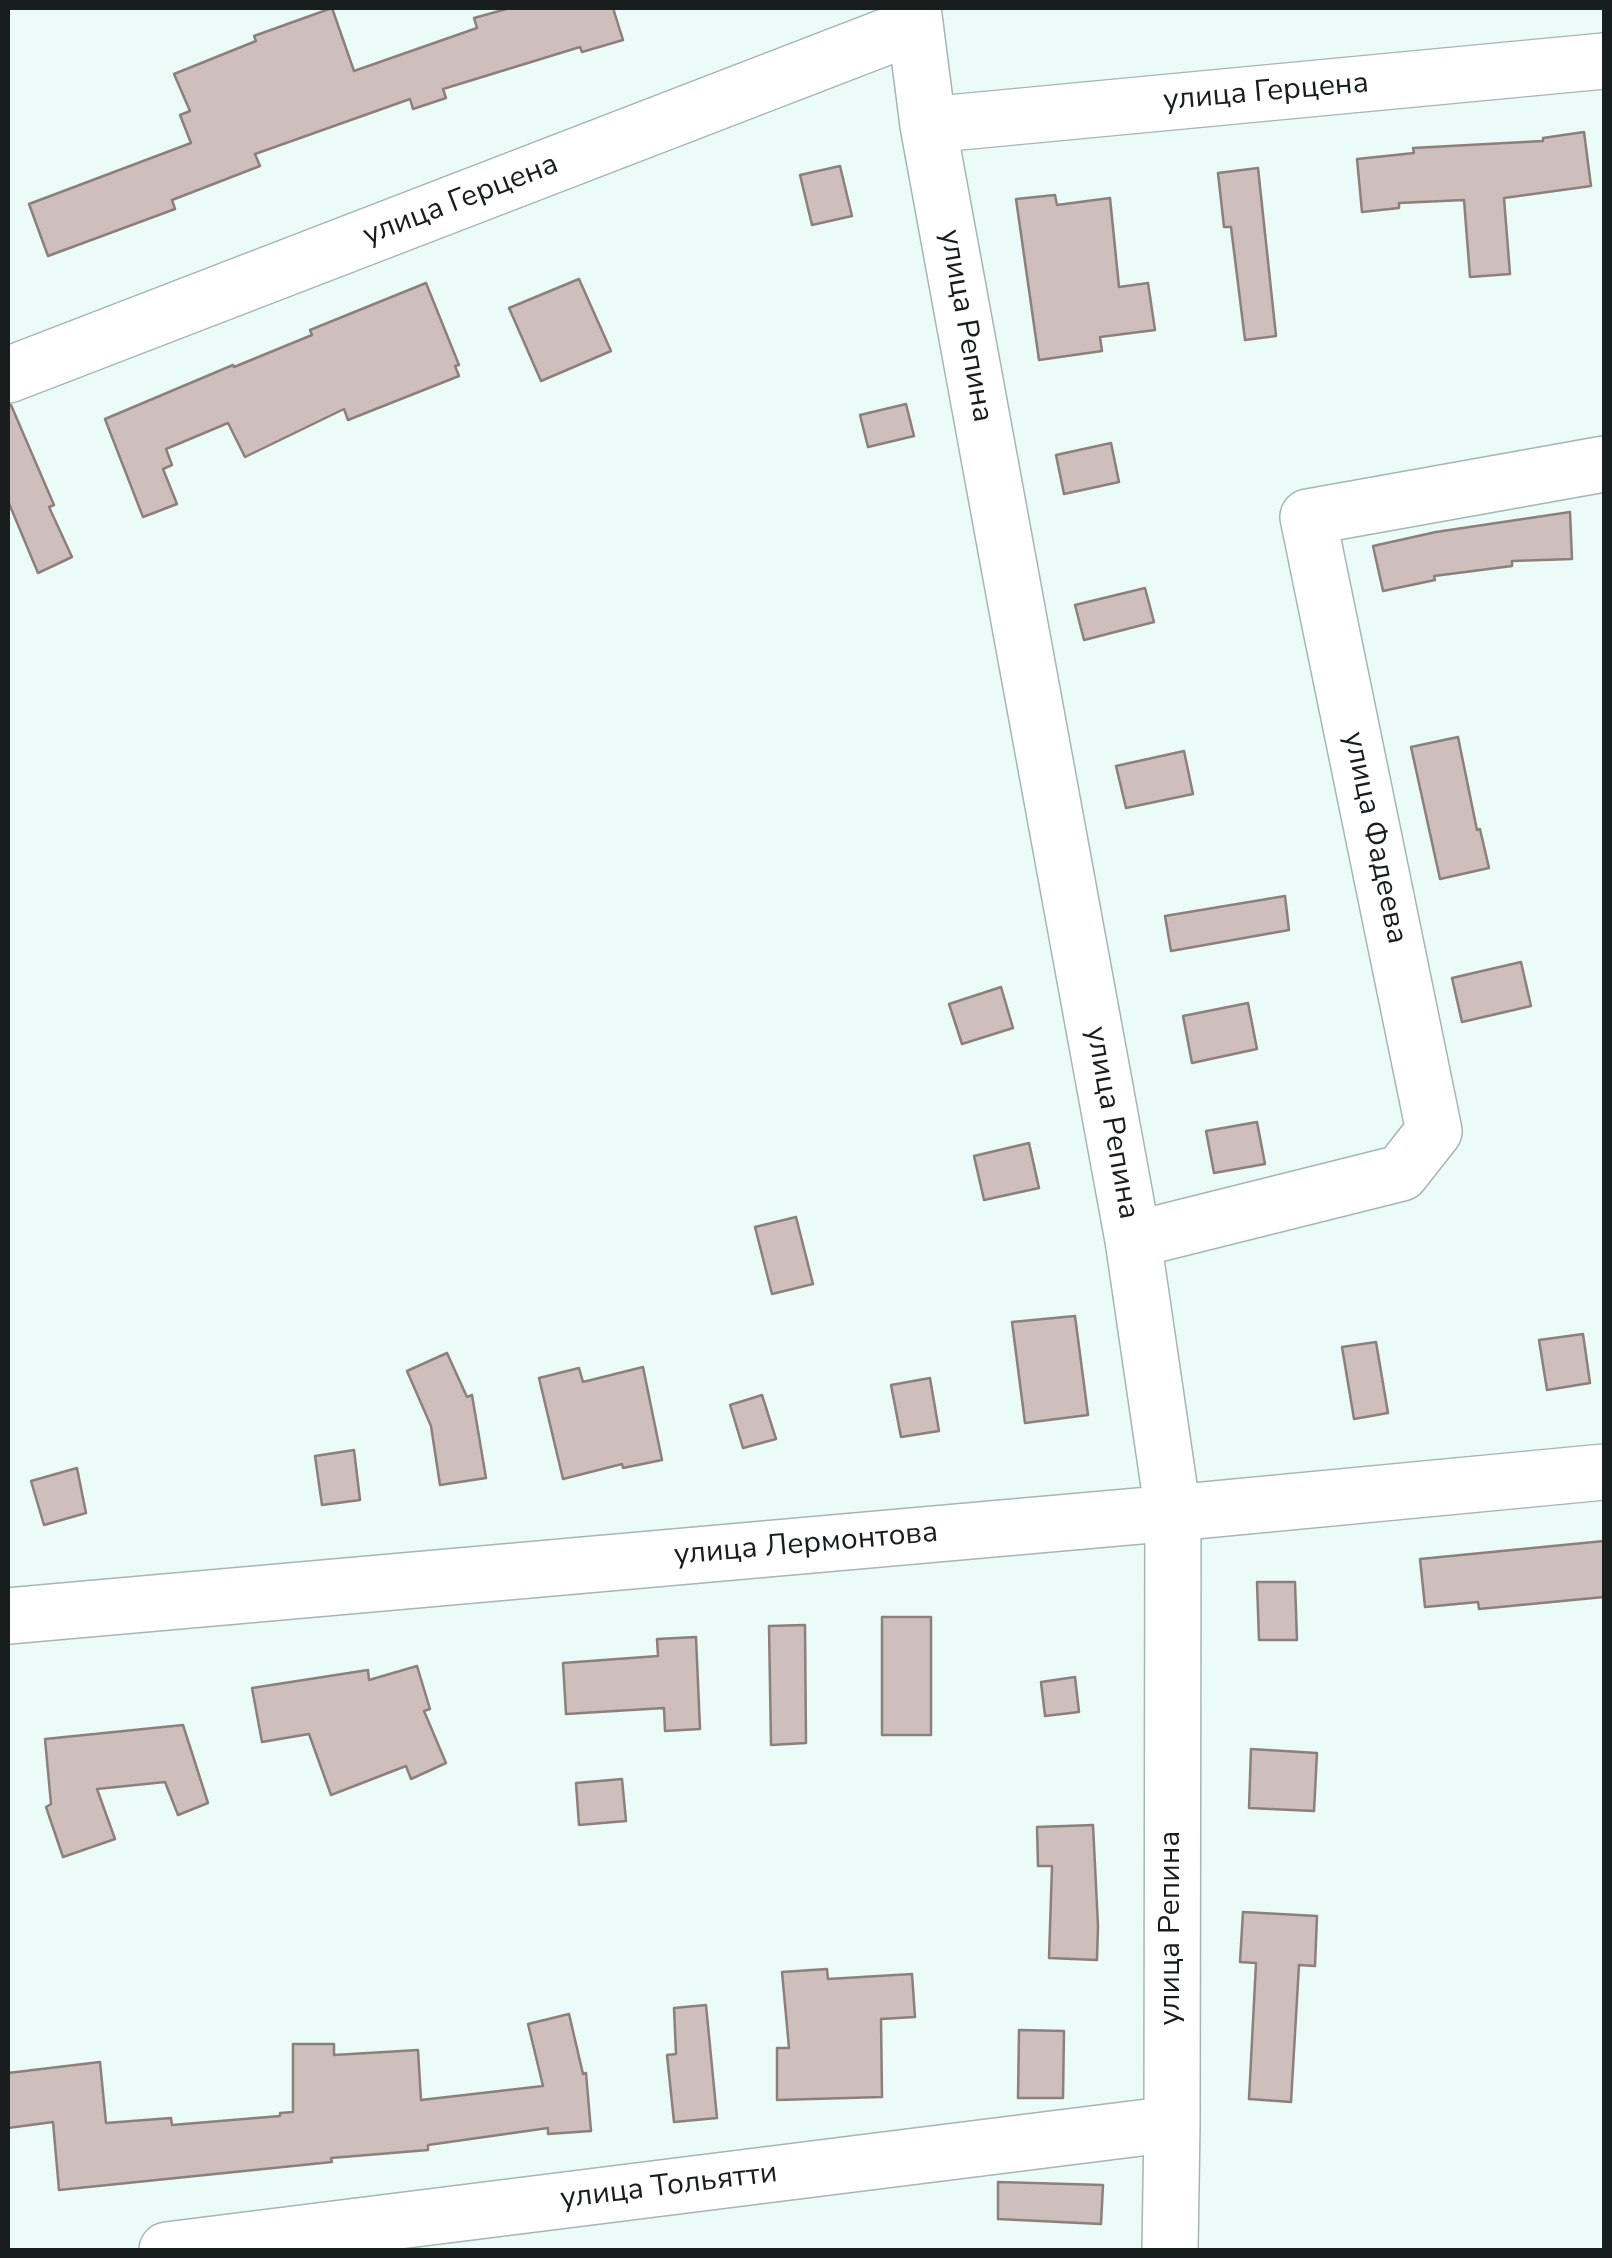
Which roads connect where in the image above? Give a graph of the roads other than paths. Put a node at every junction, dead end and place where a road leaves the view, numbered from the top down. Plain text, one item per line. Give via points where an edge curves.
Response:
1 (913, 17) edge
2 (1604, 61) edge
3 (928, 125) junction
4 (8, 376) edge
5 (1604, 464) edge
6 (1133, 1240) junction
7 (1604, 1472) edge
8 (1173, 1513) junction
9 (8, 1616) edge
10 (1172, 2124) junction
11 (166, 2250) edge
12 (1170, 2250) edge

1 - 3 street, улица Репина
1 - 4 street, улица Герцена
2 - 3 street, улица Герцена
3 - 6 street, улица Репина
5 - 6 street, улица Фадеева via 1308,517 1434,1131 1401,1174
6 - 8 street, улица Репина
7 - 8 street, улица Лермонтова
8 - 9 street, улица Лермонтова
8 - 10 street, улица Репина
10 - 11 street, улица Тольятти
10 - 12 street, улица Репина

